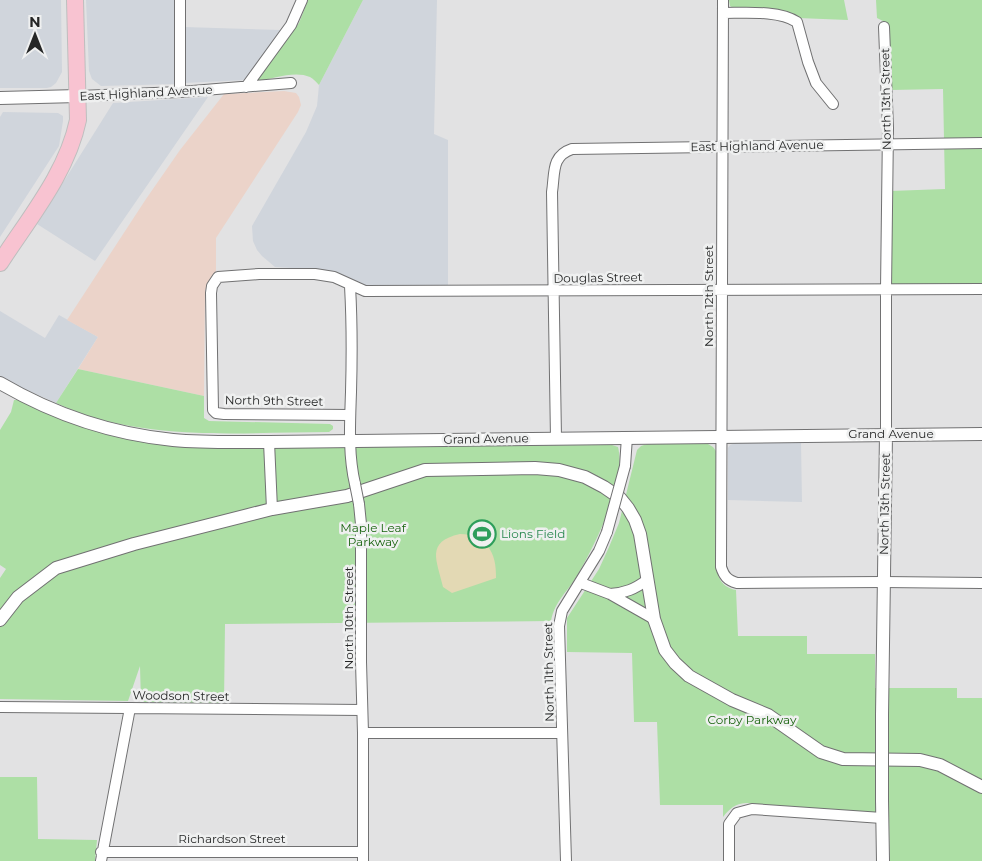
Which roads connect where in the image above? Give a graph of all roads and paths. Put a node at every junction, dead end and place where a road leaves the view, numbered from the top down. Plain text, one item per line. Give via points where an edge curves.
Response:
1 (75, 0) edge
2 (180, 0) edge
3 (302, 0) edge
4 (723, 0) edge
5 (723, 13) junction
6 (884, 27) dead end
7 (291, 83) dead end
8 (246, 87) junction
9 (180, 92) junction
10 (78, 96) junction
11 (0, 98) edge
12 (833, 104) dead end
13 (982, 143) edge
14 (888, 144) junction
15 (723, 146) junction
16 (0, 263) edge
17 (218, 277) joint
18 (350, 286) junction
19 (722, 289) junction
20 (982, 289) edge
21 (886, 290) junction
22 (554, 291) junction
23 (0, 383) edge
24 (350, 415) junction
25 (886, 434) junction
26 (982, 434) edge
27 (721, 436) junction
28 (626, 437) junction
29 (556, 438) junction
30 (350, 440) junction
31 (269, 442) junction
32 (272, 509) junction
33 (647, 580) junction
34 (883, 582) junction
35 (581, 583) junction
36 (982, 583) edge
37 (610, 594) junction
38 (654, 619) junction
39 (0, 620) edge
40 (0, 707) edge
41 (130, 708) junction
42 (362, 710) junction
43 (562, 733) junction
44 (363, 734) junction
45 (982, 787) edge
46 (882, 818) junction
47 (101, 856) edge
48 (363, 856) edge
49 (566, 861) edge
50 (729, 861) edge
51 (883, 861) edge

1 - 10 main road
2 - 9 street
3 - 8 street via 291,25
4 - 5 street, North 12th Street
5 - 12 street via 779,15 797,22 816,84
5 - 15 street, North 12th Street
6 - 14 street, North 13th Street
7 - 8 street, East Highland Avenue
8 - 9 street, East Highland Avenue
9 - 10 street, East Highland Avenue
10 - 11 street, East Highland Avenue
10 - 16 main road via 78,120 70,150 54,181
13 - 14 street, East Highland Avenue
14 - 15 street, East Highland Avenue
14 - 21 street, North 13th Street
15 - 19 street, North 12th Street
15 - 22 street, East Highland Avenue via 572,149 563,152 558,157 552,192
17 - 18 street, Douglas Street via 315,274 334,277
17 - 24 street, North 9th Street via 211,293 213,410 224,414
18 - 22 street, Douglas Street via 365,291
18 - 24 street, North 10th Street
19 - 21 street, Douglas Street
19 - 22 street, Douglas Street
19 - 27 street, North 12th Street
20 - 21 street, Douglas Street
21 - 25 street, North 13th Street
22 - 29 street
23 - 31 street, Grand Avenue via 55,412 141,435 175,440
24 - 30 street, North 10th Street
25 - 26 street, Grand Avenue
25 - 27 street, Grand Avenue
25 - 34 street, North 13th Street
27 - 28 street, Grand Avenue
27 - 34 street, North 12th Street via 721,566 728,580 737,583
28 - 29 street, Grand Avenue
28 - 35 street, North 11th Street, bridge via 625,466 607,532
29 - 30 street, Grand Avenue
30 - 31 street, Grand Avenue
30 - 42 street, North 10th Street, bridge via 361,524
31 - 32 street
32 - 33 street via 347,496 415,472 437,469 559,470 585,477 620,498 640,534
32 - 39 street via 134,544 56,568 18,597
33 - 37 street via 625,593
33 - 38 street
34 - 36 street
34 - 46 street, North 13th Street, bridge
35 - 37 street
35 - 43 street, North 11th Street via 562,611 559,626
37 - 38 street
38 - 45 street via 665,650 689,676 768,715 821,752 843,759 920,760 940,765
40 - 41 street, Woodson Street
41 - 42 street, Woodson Street
41 - 47 street
42 - 44 street, North 10th Street
43 - 44 street
43 - 49 street, North 11th Street
44 - 48 street, North 10th Street
46 - 50 street via 752,809 737,813 730,824
46 - 51 street, North 13th Street
47 - 48 street, Richardson Street

